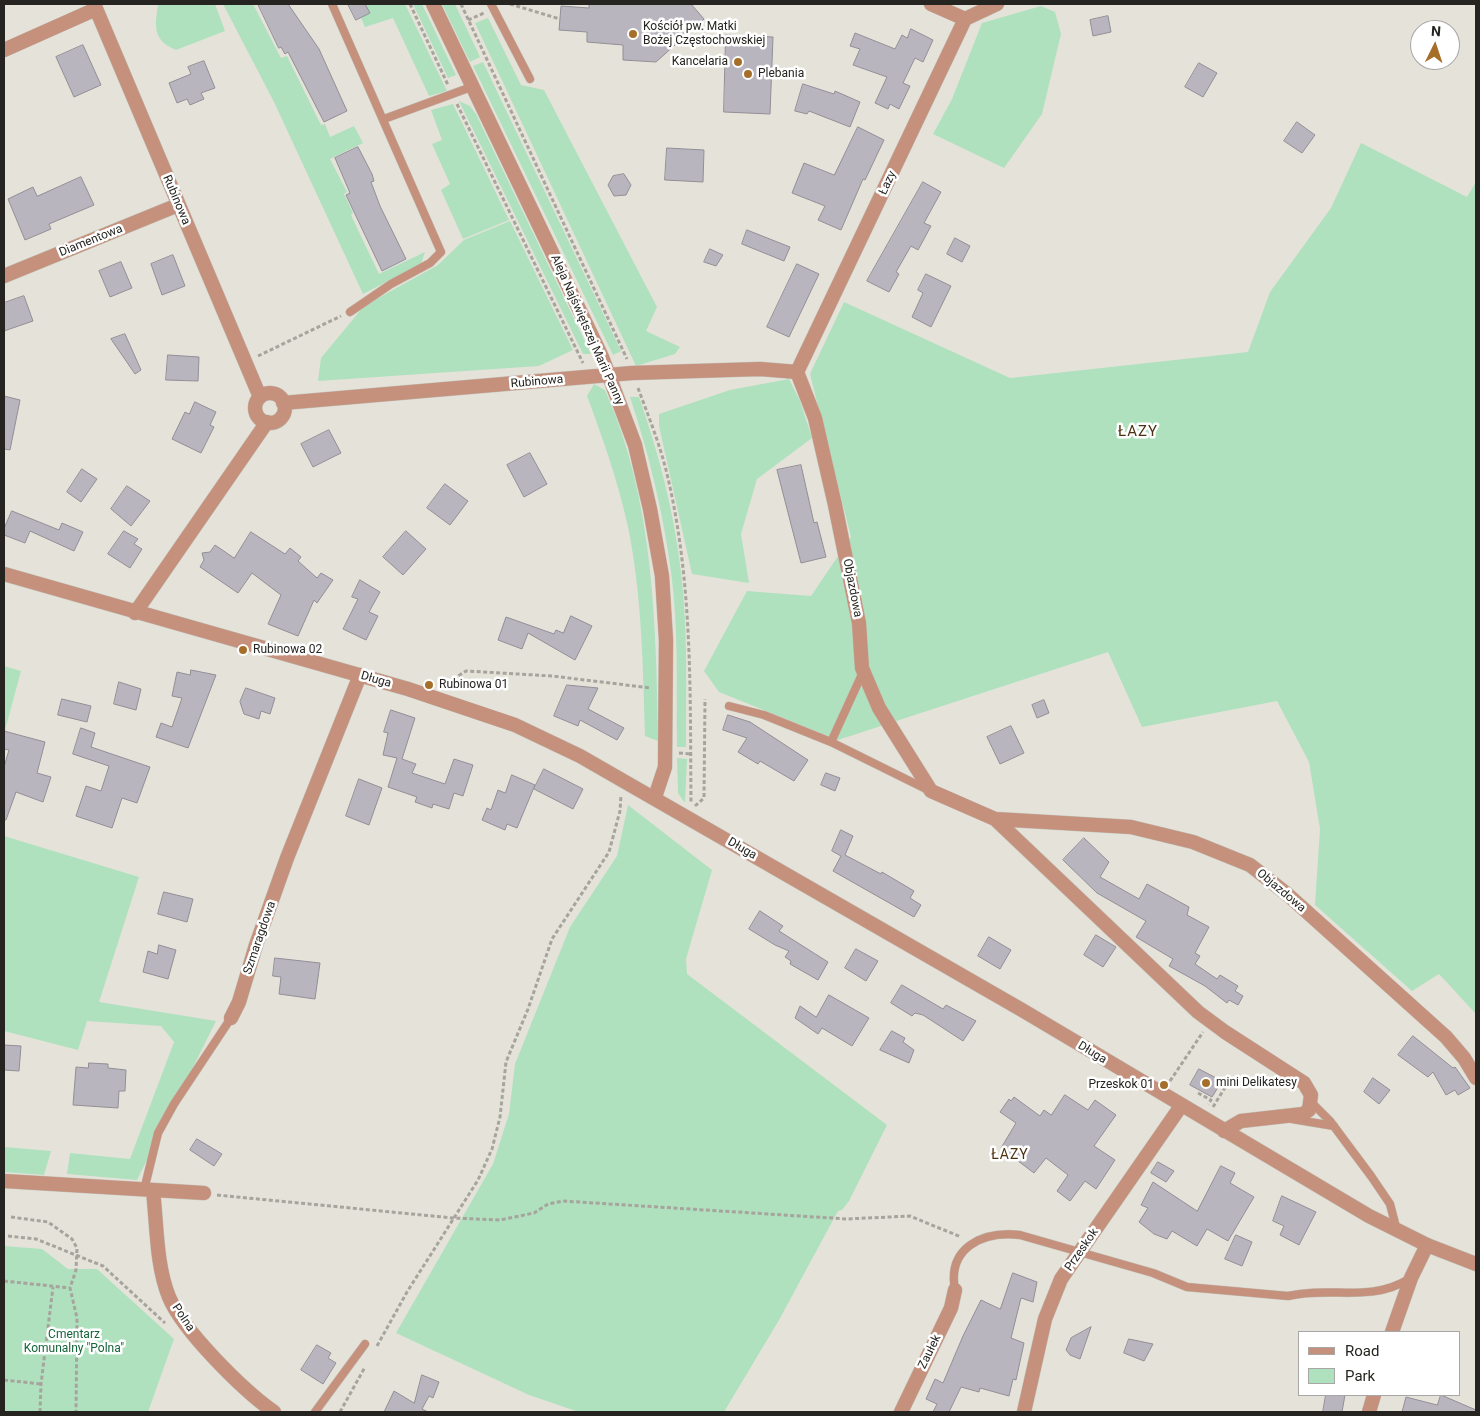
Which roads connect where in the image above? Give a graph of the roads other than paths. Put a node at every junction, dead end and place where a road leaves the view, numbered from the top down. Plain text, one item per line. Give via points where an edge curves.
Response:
1 (332, 4) edge
2 (433, 4) edge
3 (491, 4) edge
4 (931, 4) edge
5 (997, 4) edge
6 (95, 6) edge
7 (966, 19) junction
8 (4, 50) edge
9 (530, 79) dead end
10 (474, 86) junction
11 (384, 119) junction
12 (178, 205) junction
13 (4, 276) edge
14 (350, 312) road end
15 (797, 372) junction
16 (610, 376) junction
17 (260, 397) junction
18 (283, 402) junction
19 (267, 422) junction
20 (4, 574) edge
21 (135, 612) junction
22 (863, 672) junction
23 (360, 675) junction
24 (729, 706) dead end
25 (831, 742) junction
26 (931, 791) junction
27 (655, 797) junction
28 (995, 819) junction
29 (231, 1018) joint
30 (1476, 1078) edge
31 (1311, 1102) junction
32 (1181, 1106) junction
33 (1287, 1117) junction
34 (1334, 1126) junction
35 (1224, 1131) junction
36 (4, 1181) edge
37 (148, 1191) junction
38 (204, 1194) road end
39 (1398, 1231) junction
40 (1427, 1245) junction
41 (1080, 1254) junction
42 (1476, 1264) edge
43 (1411, 1278) junction
44 (955, 1290) joint
45 (1392, 1331) edge
46 (365, 1344) dead end
47 (1374, 1396) edge
48 (274, 1412) edge
49 (315, 1412) edge
50 (901, 1412) edge
51 (1024, 1412) edge
52 (1369, 1412) edge

1 - 11 lane
2 - 10 street, Aleja Najświętszej Marii Panny
3 - 9 lane
4 - 7 street
5 - 7 street
6 - 8 street
6 - 12 street, Rubinowa
7 - 15 street, Łazy
10 - 11 lane
10 - 16 street, Aleja Najświętszej Marii Panny
11 - 14 lane via 441,252 430,263
12 - 13 street, Diamentowa
12 - 17 street, Rubinowa
15 - 16 street, Rubinowa via 760,369
15 - 22 street, Objazdowa via 815,418 835,505 859,624
16 - 18 street, Rubinowa
16 - 27 street, Aleja Najświętszej Marii Panny via 635,445 662,576 666,640 665,767
17 - 18 street, Rubinowa via 273,394
17 - 19 street, Rubinowa via 255,405 256,414
18 - 19 street via 284,411 279,419
19 - 21 street
20 - 21 street, Długa
21 - 23 street, Długa
22 - 25 lane
22 - 26 street, Objazdowa via 879,708
23 - 27 street, Długa via 515,725
23 - 29 street, Szmaragdowa via 287,858
24 - 25 lane, Objazdowa via 764,715
25 - 26 lane, Objazdowa
26 - 28 street, Objazdowa
27 - 32 street, Długa
28 - 30 street, Objazdowa via 1079,822 1140,829 1193,842 1250,865 1287,894 1446,1037
28 - 31 street, Objazdowa via 1198,1012 1304,1082
29 - 37 lane, Szmaragdowa via 158,1133
31 - 33 street via 1309,1110
31 - 34 lane
32 - 35 street, Długa
32 - 41 street, Przeskok
33 - 34 lane
33 - 35 street via 1241,1121
34 - 39 lane via 1390,1204
35 - 39 street, Długa
36 - 37 street
37 - 38 street
37 - 48 street, Polna via 166,1286 183,1322 240,1382
39 - 40 street, Długa
40 - 42 street, Długa
40 - 43 street
41 - 43 lane via 1187,1287 1274,1295 1372,1293 1393,1289
41 - 44 lane via 1020,1235 1004,1234 973,1242 955,1268
41 - 51 street, Przeskok via 1061,1279 1045,1319
43 - 45 street
44 - 50 street, Zaułek via 951,1308
46 - 49 lane
47 - 52 street

